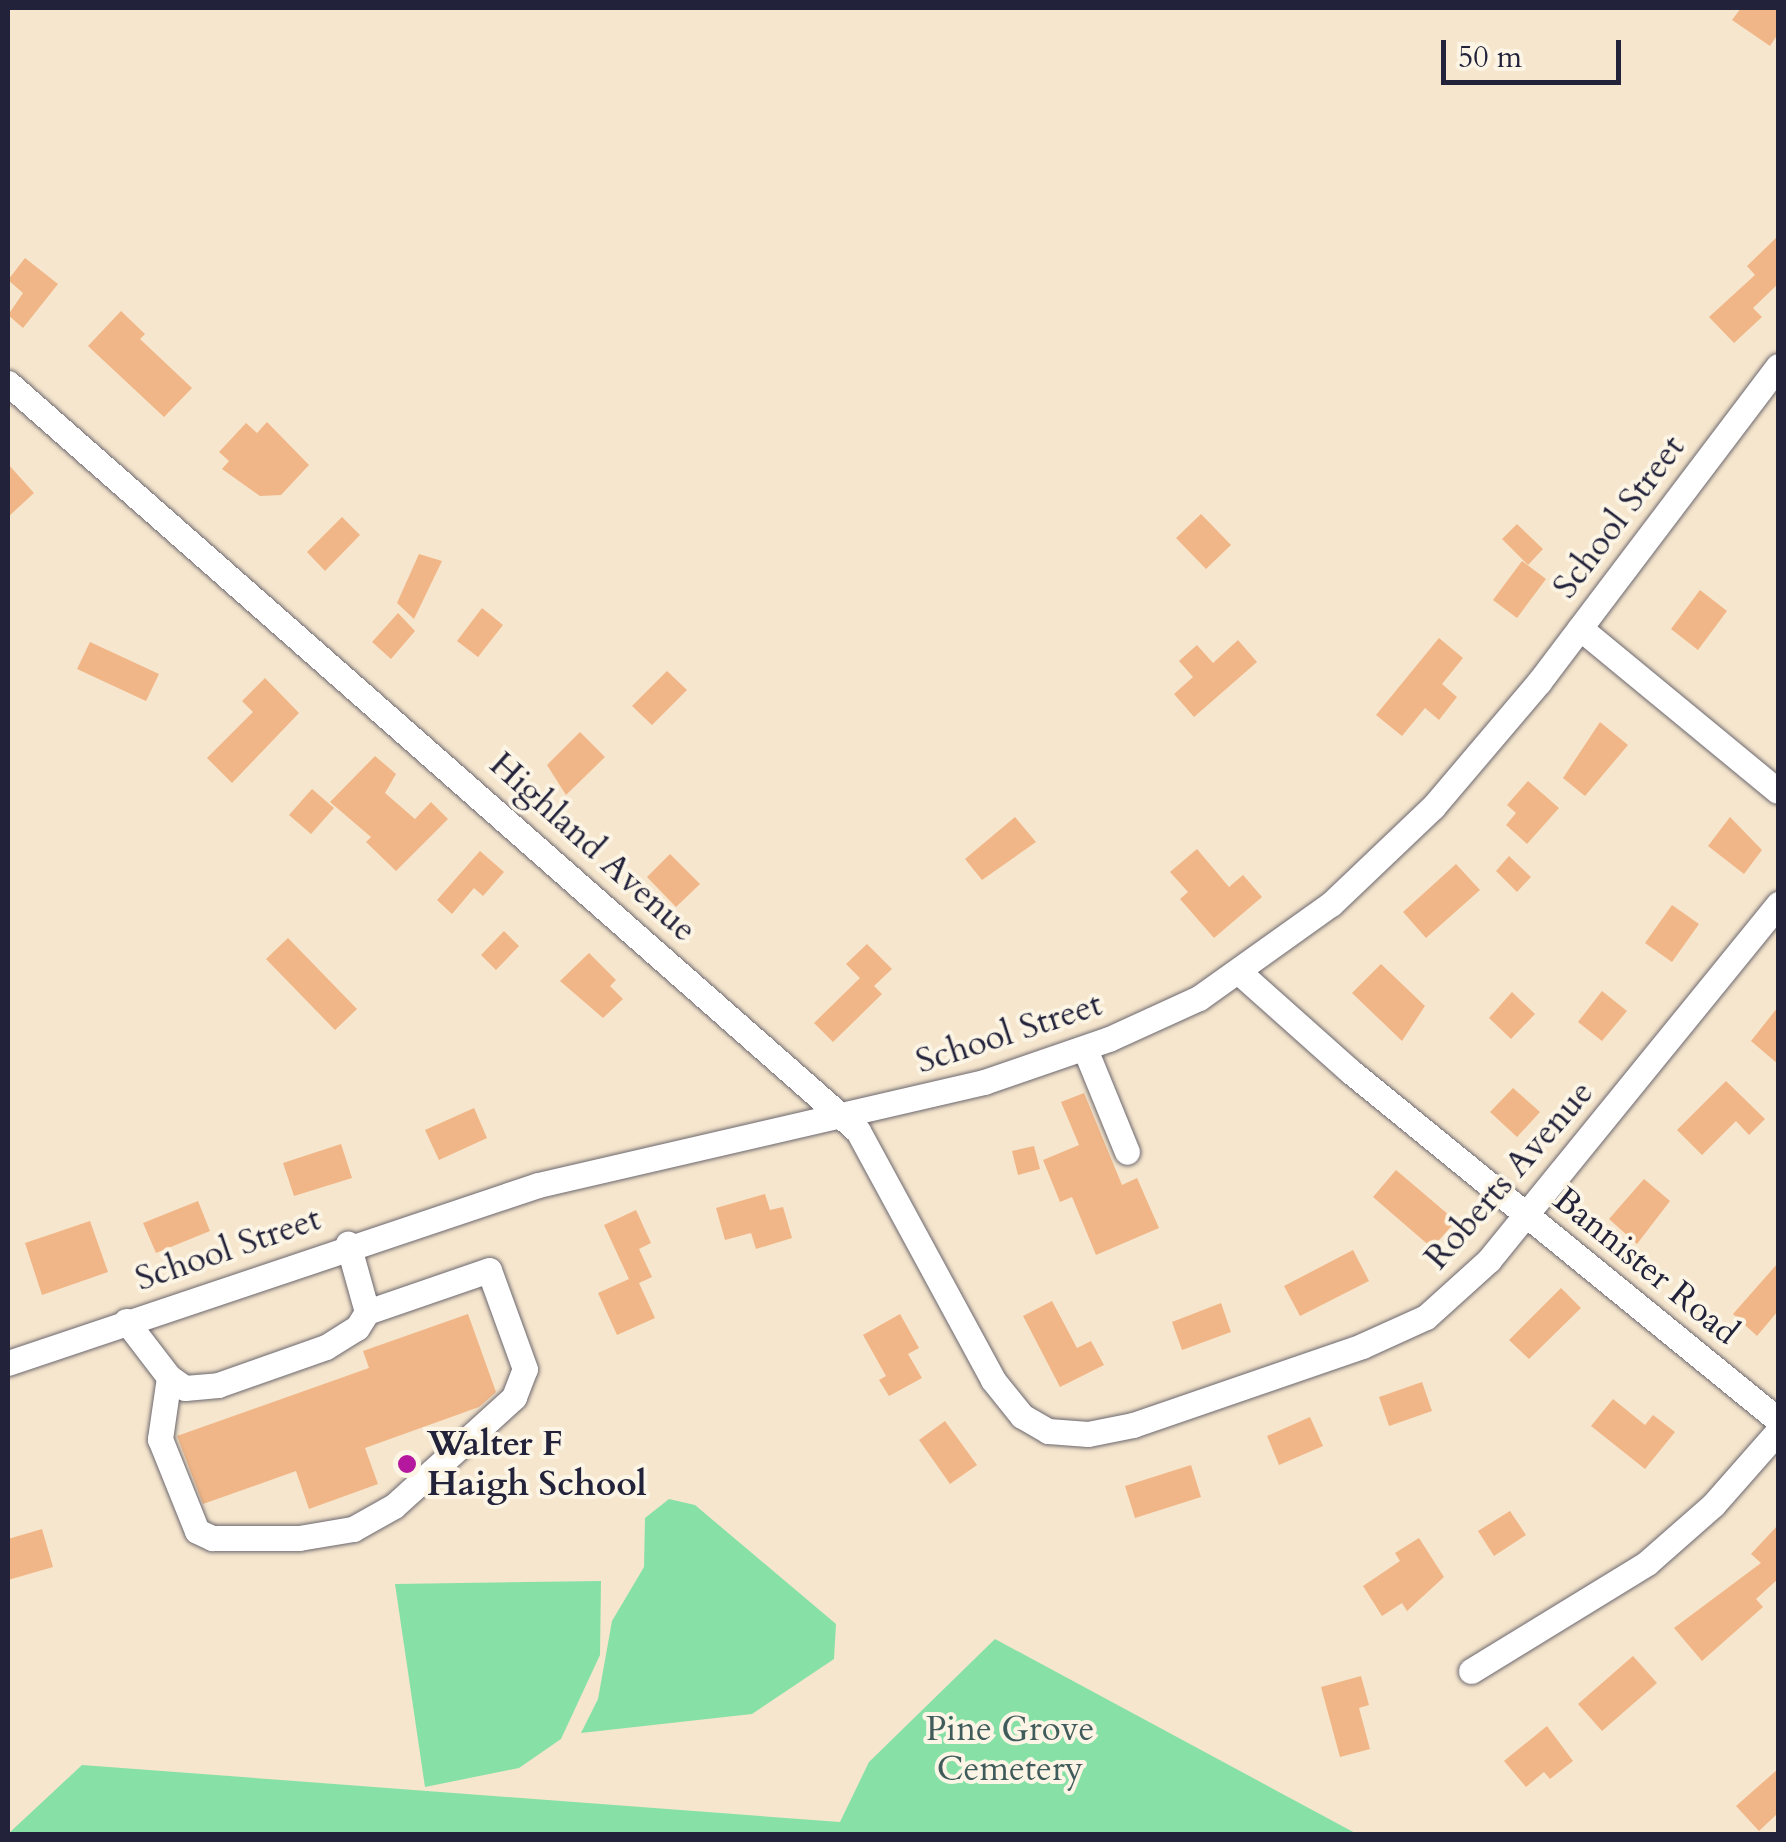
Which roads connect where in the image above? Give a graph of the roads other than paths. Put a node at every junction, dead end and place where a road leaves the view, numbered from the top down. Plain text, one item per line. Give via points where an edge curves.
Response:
1 (1778, 366) edge
2 (8, 383) edge
3 (1580, 628) junction
4 (1778, 791) edge
5 (1778, 904) edge
6 (1240, 972) junction
7 (1085, 1049) junction
8 (842, 1117) junction
9 (1127, 1152) dead end
10 (1527, 1214) junction
11 (348, 1244) junction
12 (366, 1312) junction
13 (126, 1321) junction
14 (8, 1364) edge
15 (170, 1377) junction
16 (1778, 1420) edge
17 (1048, 1431) joint
18 (1778, 1431) edge
19 (1471, 1671) dead end

1 - 3 street, School Street
2 - 8 street, Highland Avenue
3 - 4 street
3 - 6 street, School Street via 1506,724 1394,847
5 - 10 street, Roberts Avenue
6 - 7 street, School Street
6 - 10 street, Bannister Road
7 - 8 street, School Street via 952,1092
7 - 9 street
8 - 11 street, School Street via 538,1186
8 - 17 street, Highland Avenue via 866,1145 1001,1393
10 - 16 street, Bannister Road
10 - 17 street, Roberts Avenue via 1470,1280 1401,1331 1133,1425 1088,1434
11 - 12 street
11 - 13 street, School Street
12 - 15 street via 358,1328 335,1342 218,1385 185,1388
12 - 15 street via 489,1270 526,1369 514,1397 394,1506 353,1529 299,1538 212,1538 197,1532 160,1439
13 - 14 street, School Street
13 - 15 street
18 - 19 street via 1713,1506 1647,1563

